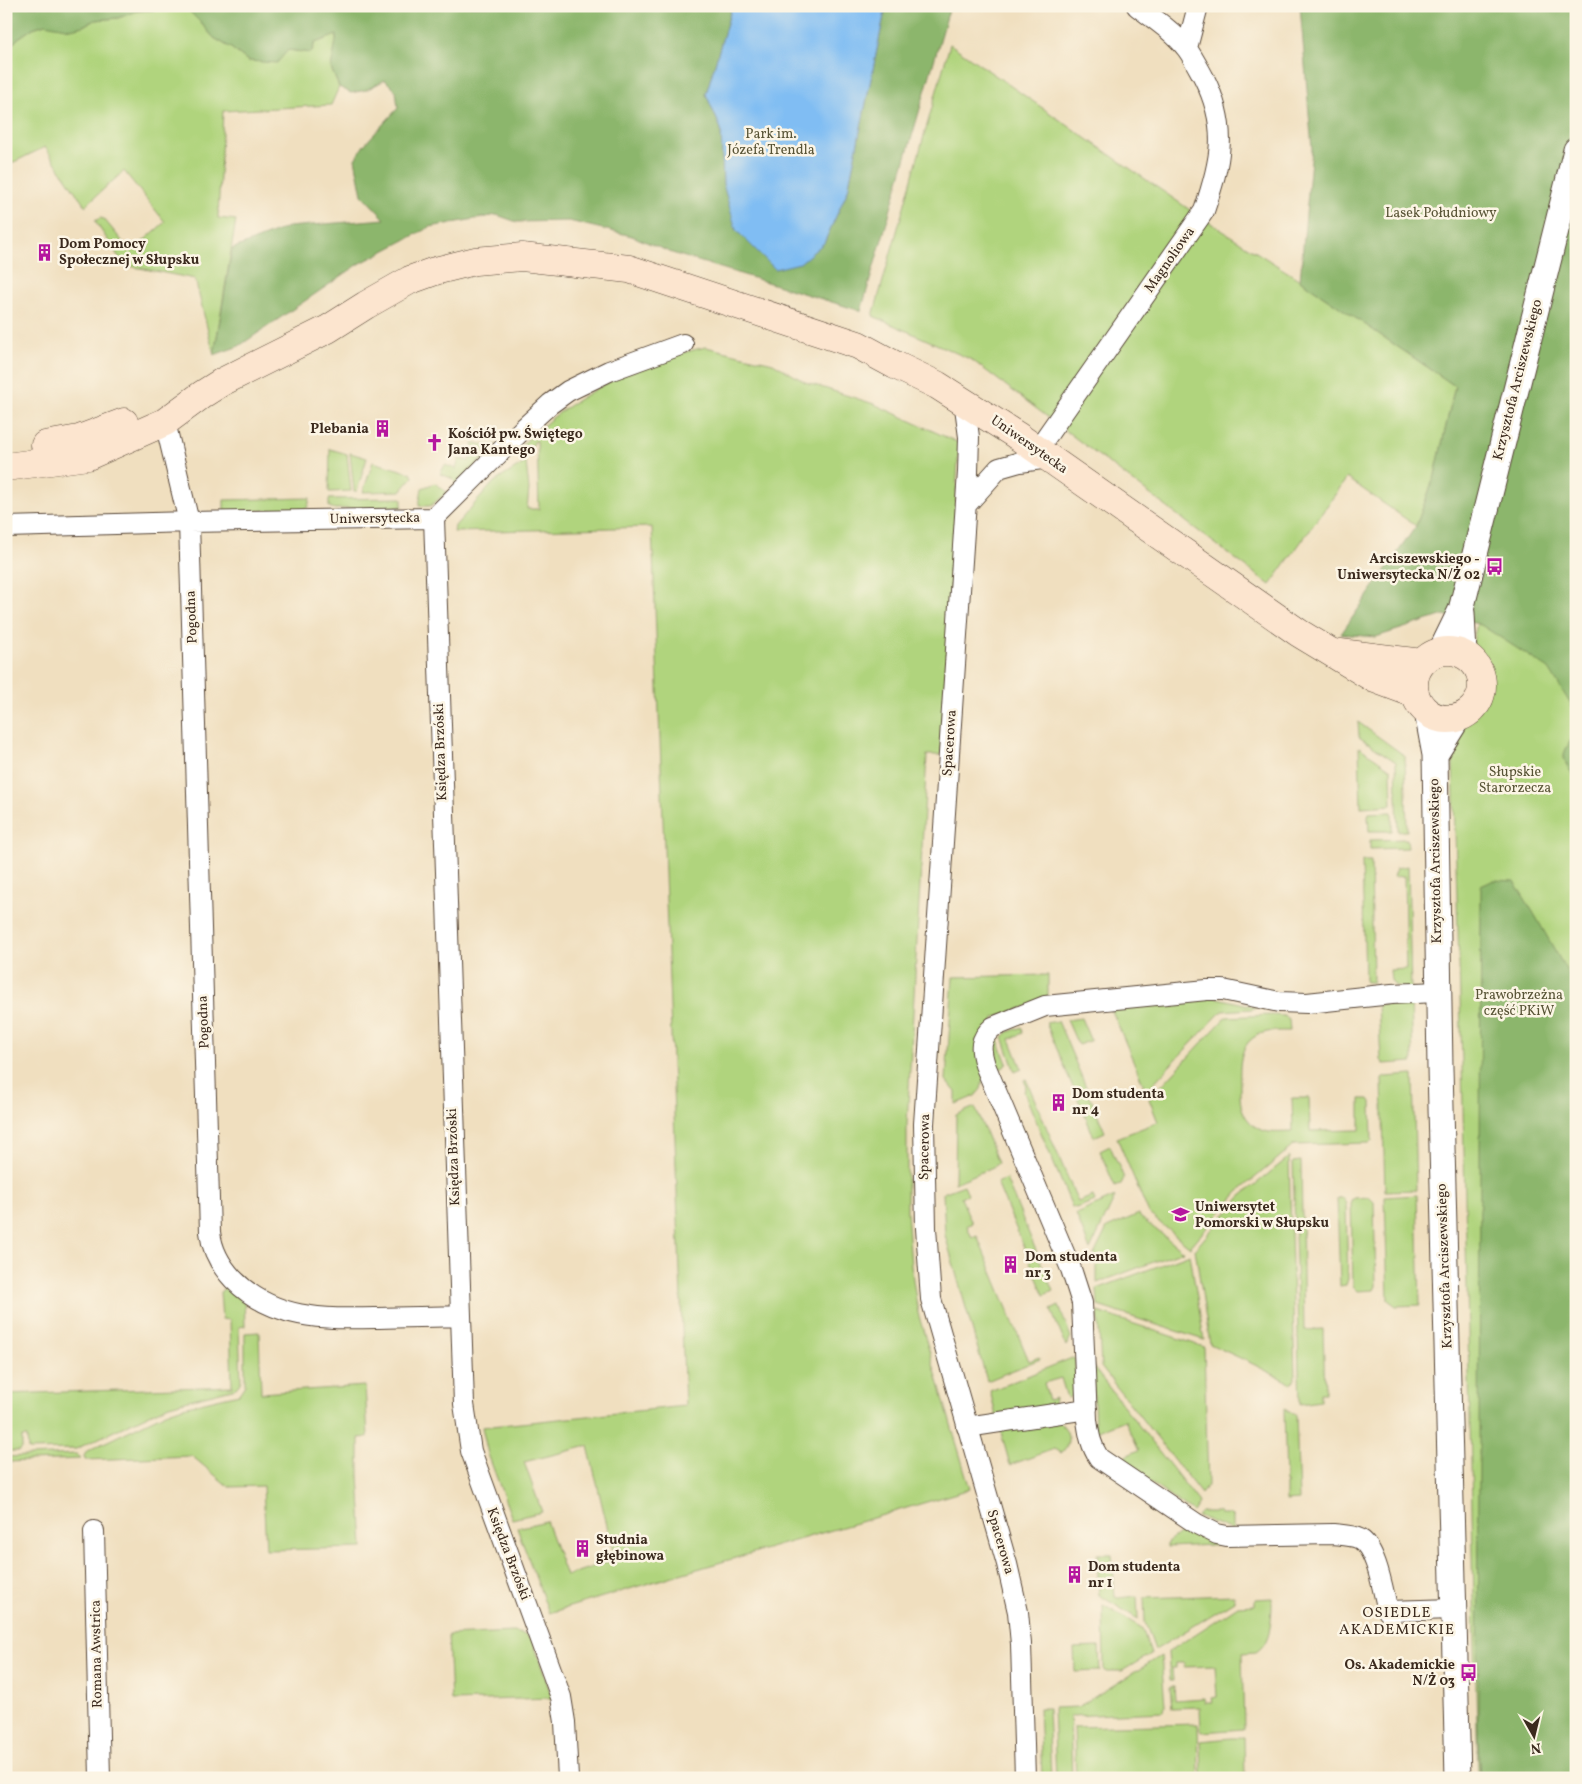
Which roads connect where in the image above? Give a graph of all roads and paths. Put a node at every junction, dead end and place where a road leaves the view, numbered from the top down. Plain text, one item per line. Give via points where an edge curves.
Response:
1 (1137, 6) edge
2 (1198, 6) edge
3 (1186, 48) junction
4 (1576, 150) edge
5 (683, 344) dead end
6 (203, 394) junction
7 (964, 400) junction
8 (165, 422) junction
9 (6, 450) edge
10 (1043, 454) junction
11 (6, 467) edge
12 (966, 505) junction
13 (434, 518) junction
14 (190, 522) junction
15 (6, 527) edge
16 (1331, 652) junction
17 (1442, 656) junction
18 (1421, 703) junction
19 (1458, 718) junction
20 (1435, 754) junction
21 (1438, 992) junction
22 (460, 1316) junction
23 (1087, 1409) junction
24 (967, 1427) junction
25 (94, 1531) dead end
26 (1454, 1609) junction
27 (100, 1778) edge
28 (568, 1778) edge
29 (1025, 1778) edge
30 (1458, 1778) edge

1 - 3 street, Magnoliowa
2 - 3 street
3 - 10 street, Magnoliowa via 1211,93 1221,136 1215,174 1204,211
4 - 17 street, Krzysztofa Arciszewskiego via 1461,610
5 - 13 street, Uniwersytecka via 609,371 568,391 526,426
6 - 7 main road, Uniwersytecka via 328,329 410,280 475,261 522,257 628,269 700,292 858,345
6 - 8 main road
6 - 9 main road via 79,439
7 - 10 main road, Uniwersytecka
7 - 12 street, Spacerowa via 969,437
8 - 11 main road via 88,456
8 - 14 street, Pogodna
10 - 12 street via 999,468
10 - 16 main road, Uniwersytecka
12 - 24 street, Spacerowa via 924,1141 931,1299
13 - 14 street, Uniwersytecka
13 - 22 street, Księdza Brzóski
14 - 15 street, Uniwersytecka
14 - 22 street, Pogodna via 212,1245 222,1266 240,1286 278,1309 334,1319
16 - 17 main road, Uniwersytecka
16 - 18 main road, Uniwersytecka
17 - 18 main road via 1416,672 1414,683
17 - 19 main road via 1473,660 1480,670 1482,694 1469,713
18 - 19 main road via 1442,718
18 - 20 street, Krzysztofa Arciszewskiego
19 - 20 street
20 - 21 street, Krzysztofa Arciszewskiego
21 - 23 street via 1307,1003 1279,1002 1222,990 1143,995 1045,1006 993,1027 986,1033 981,1048 985,1065 1071,1269 1082,1303
21 - 26 street, Krzysztofa Arciszewskiego
22 - 28 street, Księdza Brzóski via 464,1404 471,1451 561,1697
23 - 24 street
23 - 26 street via 1090,1438 1100,1458 1207,1530 1227,1536 1333,1534 1358,1538 1371,1550 1388,1611
24 - 29 street, Spacerowa via 1018,1612
25 - 27 street, Romana Awstrica
26 - 30 street, Krzysztofa Arciszewskiego

